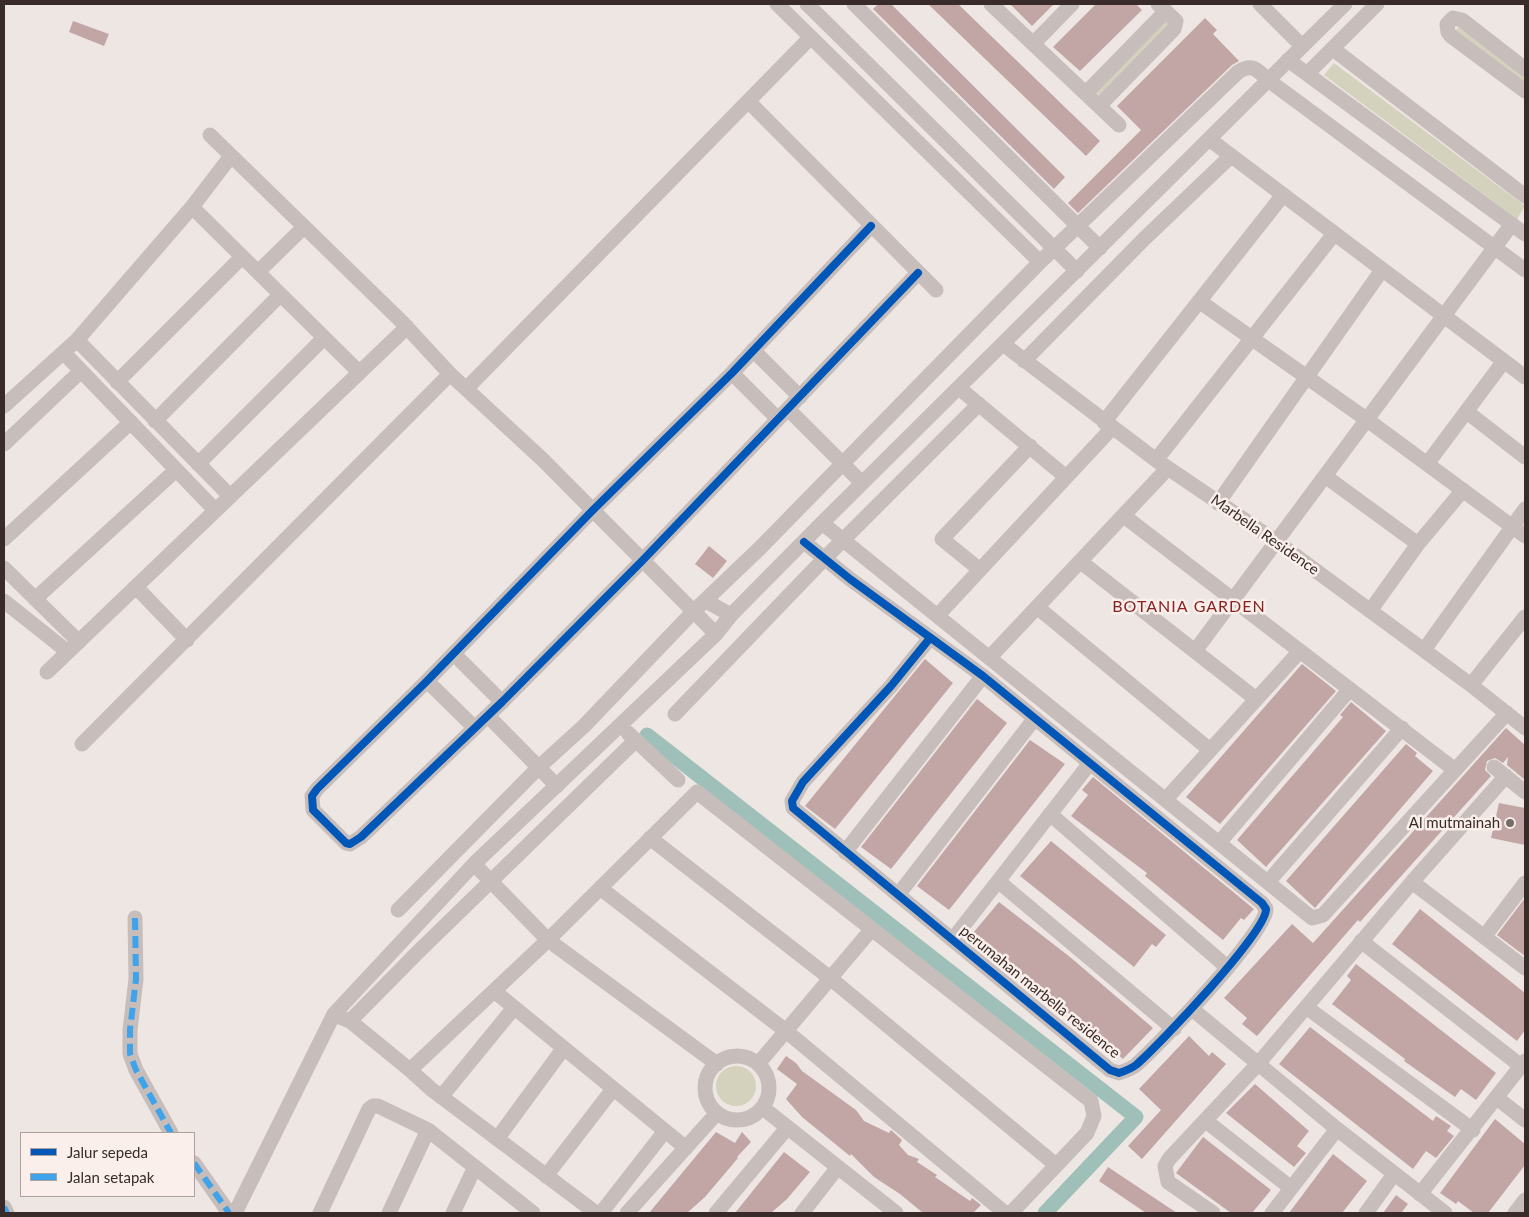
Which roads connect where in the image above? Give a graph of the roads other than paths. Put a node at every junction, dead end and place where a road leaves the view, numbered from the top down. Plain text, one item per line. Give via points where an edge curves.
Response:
1 (778, 4) edge
2 (807, 4) edge
3 (991, 4) edge
4 (1072, 4) edge
5 (1260, 4) edge
6 (1345, 4) edge
7 (1377, 4) edge
8 (862, 6) edge
9 (1162, 8) edge
10 (811, 37) junction
11 (1033, 44) junction
12 (1302, 46) junction
13 (1333, 49) junction
14 (1288, 60) junction
15 (1525, 69) edge
16 (1308, 74) junction
17 (1268, 80) junction
18 (1525, 91) edge
19 (1086, 93) junction
20 (748, 100) junction
21 (1099, 106) junction
22 (1119, 124) dead end
23 (210, 135) dead end
24 (1209, 139) junction
25 (231, 156) junction
26 (1231, 156) junction
27 (1282, 195) junction
28 (1525, 196) edge
29 (192, 207) junction
30 (304, 226) junction
31 (871, 226) junction
32 (1079, 226) junction
33 (1521, 229) edge
34 (1117, 231) junction
35 (1334, 234) junction
36 (1100, 248) junction
37 (1494, 248) junction
38 (1135, 249) junction
39 (1055, 250) junction
40 (242, 257) junction
41 (1040, 262) junction
42 (1382, 270) junction
43 (1525, 270) edge
44 (1077, 271) junction
45 (258, 272) junction
46 (918, 273) junction
47 (936, 290) dead end
48 (280, 295) junction
49 (1199, 301) junction
50 (1443, 316) junction
51 (407, 326) junction
52 (324, 338) junction
53 (1253, 339) junction
54 (77, 340) junction
55 (1003, 344) junction
56 (754, 350) junction
57 (64, 353) junction
58 (1024, 361) junction
59 (1504, 361) junction
60 (81, 371) junction
61 (359, 372) junction
62 (732, 373) junction
63 (450, 374) junction
64 (1306, 376) junction
65 (1525, 377) edge
66 (117, 382) junction
67 (959, 388) junction
68 (466, 389) junction
69 (800, 397) junction
70 (979, 404) junction
71 (4, 406) edge
72 (1466, 412) junction
73 (783, 414) junction
74 (1366, 419) junction
75 (155, 421) junction
76 (131, 422) junction
77 (1108, 425) junction
78 (4, 444) edge
79 (1030, 446) junction
80 (1525, 458) edge
81 (198, 464) junction
82 (842, 464) junction
83 (1162, 464) junction
84 (1427, 464) junction
85 (176, 470) junction
86 (1325, 476) junction
87 (1066, 477) junction
88 (862, 483) junction
89 (1463, 490) junction
90 (230, 496) junction
91 (1218, 502) junction
92 (1525, 509) edge
93 (215, 510) junction
94 (592, 510) junction
95 (1124, 516) junction
96 (822, 522) junction
97 (1512, 526) junction
98 (1525, 536) edge
99 (4, 539) edge
100 (844, 539) junction
101 (804, 542) junction
102 (1277, 542) junction
103 (1418, 544) junction
104 (824, 559) junction
105 (642, 561) junction
106 (1081, 562) junction
107 (4, 568) edge
108 (979, 569) junction
109 (136, 587) junction
110 (35, 599) junction
111 (4, 601) edge
112 (706, 601) junction
113 (1232, 601) junction
114 (1037, 607) junction
115 (1370, 611) junction
116 (693, 612) junction
117 (938, 615) junction
118 (731, 616) junction
119 (1525, 617) edge
120 (716, 634) junction
121 (930, 638) junction
122 (186, 640) junction
123 (73, 647) junction
124 (1424, 650) junction
125 (1195, 651) junction
126 (1300, 651) junction
127 (454, 654) junction
128 (990, 657) junction
129 (47, 672) dead end
130 (983, 676) junction
131 (427, 681) junction
132 (1471, 685) junction
133 (1350, 689) junction
134 (1256, 699) junction
135 (502, 702) junction
136 (1507, 713) junction
137 (675, 714) dead end
138 (488, 716) junction
139 (1035, 718) junction
140 (620, 726) junction
141 (475, 728) junction
142 (1402, 728) junction
143 (1525, 728) edge
144 (636, 740) junction
145 (82, 744) dead end
146 (1210, 750) junction
147 (1090, 763) junction
148 (539, 767) junction
149 (1455, 770) junction
150 (678, 780) dead end
151 (557, 786) junction
152 (1525, 792) edge
153 (1166, 799) junction
154 (1050, 814) junction
155 (650, 838) junction
156 (1220, 843) junction
157 (845, 852) junction
158 (445, 861) junction
159 (474, 864) junction
160 (463, 875) junction
161 (491, 881) junction
162 (998, 882) junction
163 (1268, 882) junction
164 (1412, 882) junction
165 (1525, 883) edge
166 (600, 888) junction
167 (898, 894) junction
168 (398, 910) dead end
169 (135, 918) dead end
170 (871, 930) junction
171 (1484, 937) junction
172 (953, 939) junction
173 (548, 940) junction
174 (1361, 942) junction
175 (1227, 967) junction
176 (1525, 968) edge
177 (830, 978) junction
178 (494, 991) junction
179 (1306, 1007) junction
180 (513, 1009) junction
181 (1192, 1009) junction
182 (334, 1014) junction
183 (350, 1022) junction
184 (1174, 1029) junction
185 (786, 1031) junction
186 (563, 1049) junction
187 (717, 1064) junction
188 (758, 1064) junction
189 (1257, 1064) junction
190 (1523, 1064) edge
191 (410, 1070) junction
192 (613, 1089) junction
193 (441, 1098) junction
194 (1497, 1098) junction
195 (762, 1108) junction
196 (717, 1113) junction
197 (1206, 1120) junction
198 (1525, 1120) edge
199 (787, 1128) junction
200 (1337, 1129) junction
201 (428, 1130) junction
202 (1473, 1130) junction
203 (170, 1132) edge
204 (665, 1132) junction
205 (497, 1139) junction
206 (686, 1148) junction
207 (195, 1165) edge
208 (1056, 1165) junction
209 (475, 1167) junction
210 (838, 1167) junction
211 (1394, 1174) junction
212 (546, 1176) junction
213 (1291, 1188) junction
214 (1420, 1194) junction
215 (1525, 1200) edge
216 (4, 1207) edge
217 (525, 1211) edge
218 (7, 1213) edge
219 (229, 1213) edge
220 (235, 1213) edge
221 (320, 1213) edge
222 (389, 1213) edge
223 (454, 1213) edge
224 (596, 1213) edge
225 (601, 1213) edge
226 (627, 1213) edge
227 (716, 1213) edge
228 (802, 1213) edge
229 (896, 1213) edge
230 (1005, 1213) edge
231 (1011, 1213) edge
232 (1214, 1213) edge
233 (1272, 1213) edge
234 (1366, 1213) edge
235 (1445, 1213) edge
236 (1515, 1213) edge

1 - 10 street
2 - 39 street
3 - 11 street
4 - 11 street
5 - 12 street
6 - 12 street
7 - 13 street
8 - 32 street
9 - 19 street
9 - 21 street via 1176,21 1174,29
10 - 20 street
10 - 41 street
11 - 19 street
12 - 14 street
13 - 16 street
13 - 28 street
14 - 16 street
14 - 17 street
15 - 18 street via 1462,20 1453,18 1447,24 1452,36
16 - 33 street
17 - 24 street
17 - 32 street via 1252,66 1238,72
17 - 37 street
19 - 21 street
20 - 31 street
20 - 68 street
21 - 22 street
23 - 25 street
24 - 26 street
24 - 34 street
25 - 29 street
25 - 30 street
26 - 27 street
26 - 38 street
27 - 35 street
27 - 49 street
29 - 40 street
29 - 54 street
30 - 45 street
30 - 51 street
31 - 46 street
31 - 56 street
32 - 36 street
32 - 39 street
33 - 37 street
34 - 36 street
34 - 38 street
35 - 42 street
35 - 53 street
36 - 44 street
37 - 43 street
37 - 50 street
38 - 58 street
39 - 41 street
39 - 44 street
40 - 45 street
40 - 66 street
41 - 82 street
42 - 50 street
42 - 64 street
44 - 55 street
45 - 48 street
46 - 47 street
46 - 69 street
48 - 52 street
48 - 75 street
49 - 53 street
49 - 77 street
50 - 59 street
50 - 74 street
51 - 61 street
51 - 63 street
52 - 61 street
52 - 81 street
53 - 64 street
53 - 83 street
54 - 57 street
54 - 66 street
55 - 58 street, Marbella Residence
55 - 67 street
56 - 62 street
56 - 69 street
57 - 60 street
57 - 71 street
58 - 77 street, Marbella Residence
59 - 65 street
59 - 72 street
60 - 76 street
60 - 78 street
61 - 90 street
62 - 73 street
62 - 94 street
63 - 68 street
63 - 122 street
64 - 74 street
64 - 91 street
66 - 75 street
67 - 70 street
67 - 88 street
68 - 94 street
69 - 73 street
70 - 79 street
70 - 100 street
72 - 80 street
72 - 84 street
73 - 82 street
73 - 105 street
74 - 84 street
74 - 86 street
75 - 81 street
76 - 85 street
76 - 99 street
77 - 83 street, Marbella Residence
77 - 87 street
79 - 87 street
79 - 108 street via 942,538
81 - 90 street
82 - 88 street
82 - 112 street
83 - 91 street, Marbella Residence
83 - 95 street
84 - 89 street
85 - 93 street
85 - 110 street
86 - 102 street
86 - 103 street
87 - 108 street
88 - 96 street
89 - 97 street
89 - 103 street
90 - 93 street
91 - 102 street, Marbella Residence
92 - 97 street
93 - 109 street
94 - 105 street
94 - 127 street
95 - 106 street
95 - 113 street
96 - 100 street
96 - 101 street
97 - 98 street
97 - 124 street
100 - 104 street
100 - 117 street
101 - 104 street
101 - 118 street
102 - 113 street
102 - 115 street, Marbella Residence
103 - 115 street
104 - 121 street
104 - 137 street
105 - 116 street
105 - 135 street
106 - 114 street
106 - 125 street
107 - 110 street
108 - 117 street
109 - 122 street
109 - 123 street
110 - 123 street
111 - 123 street
112 - 116 street
112 - 118 street
113 - 125 street
113 - 126 street
114 - 128 street
114 - 146 street
115 - 124 street, Marbella Residence
116 - 120 street
116 - 148 street via 584,726
117 - 128 street
118 - 120 street
119 - 132 street
120 - 140 street
121 - 130 street
121 - 157 street, perumahan marbella residence via 803,782 792,802 793,808
122 - 145 street
123 - 129 street
124 - 132 street, Marbella Residence
125 - 134 street
126 - 133 street
126 - 134 street
127 - 131 street
127 - 135 street
128 - 153 street
130 - 139 street
130 - 157 street
131 - 141 street
131 - 141 street via 312,796 313,810 342,840 350,844 360,837
132 - 136 street, Marbella Residence
133 - 142 street
133 - 156 street
134 - 146 street
135 - 138 street
136 - 143 street, Marbella Residence
136 - 149 street
138 - 141 street
138 - 148 street
139 - 147 street
139 - 167 street
140 - 144 street
140 - 151 street
142 - 149 street
142 - 163 street
144 - 150 street
144 - 161 street
146 - 153 street
147 - 154 street
147 - 175 street, perumahan marbella residence via 1262,903 1266,909 1263,921
148 - 151 street
148 - 158 street
149 - 163 street via 1323,915 1312,918
151 - 159 street
152 - 164 street via 1500,771
153 - 156 street
154 - 162 street
154 - 175 street
155 - 166 street
155 - 170 street via 697,792
155 - 177 street
156 - 163 street
157 - 167 street, perumahan marbella residence
158 - 160 street
158 - 168 street
159 - 160 street
159 - 161 street
160 - 182 street
161 - 173 street
161 - 183 street
162 - 172 street
162 - 184 street
164 - 171 street
164 - 174 street
165 - 171 street
166 - 173 street
166 - 185 street
167 - 172 street, perumahan marbella residence
169 - 203 street via 136,979 130,1054
170 - 177 street
170 - 208 street via 1091,1101 1094,1116 1088,1133
171 - 176 street
172 - 184 street, perumahan marbella residence via 1110,1070 1119,1073 1134,1066
173 - 178 street
173 - 187 street
174 - 179 street
174 - 190 street
175 - 181 street, perumahan marbella residence
177 - 185 street
177 - 208 street
178 - 180 street
178 - 191 street
179 - 189 street
179 - 202 street
180 - 186 street
180 - 193 street
181 - 184 street, perumahan marbella residence
181 - 189 street
182 - 183 street
182 - 220 street
183 - 191 street
185 - 188 street
185 - 230 street
186 - 192 street
186 - 205 street
187 - 188 street via 731,1056 742,1056
187 - 196 street via 707,1077 705,1086 706,1097
188 - 195 street via 768,1077 770,1088
189 - 197 street
189 - 200 street
190 - 194 street
191 - 193 street
192 - 204 street
192 - 212 street
193 - 205 street
194 - 198 street
194 - 202 street
195 - 196 street via 755,1115 736,1120
195 - 199 street
196 - 206 street
197 - 213 street
197 - 232 street via 1169,1159 1165,1175 1168,1182
199 - 210 street
199 - 227 street
200 - 211 street
200 - 213 street
201 - 209 street
201 - 221 street via 384,1108 373,1106 369,1109
201 - 222 street
202 - 214 street
204 - 206 street
204 - 225 street
205 - 212 street
206 - 226 street
207 - 219 street
208 - 231 street
209 - 217 street
209 - 223 street
210 - 228 street
210 - 229 street
211 - 214 street
211 - 234 street
212 - 224 street
213 - 233 street
214 - 235 street
215 - 236 street
216 - 218 street

